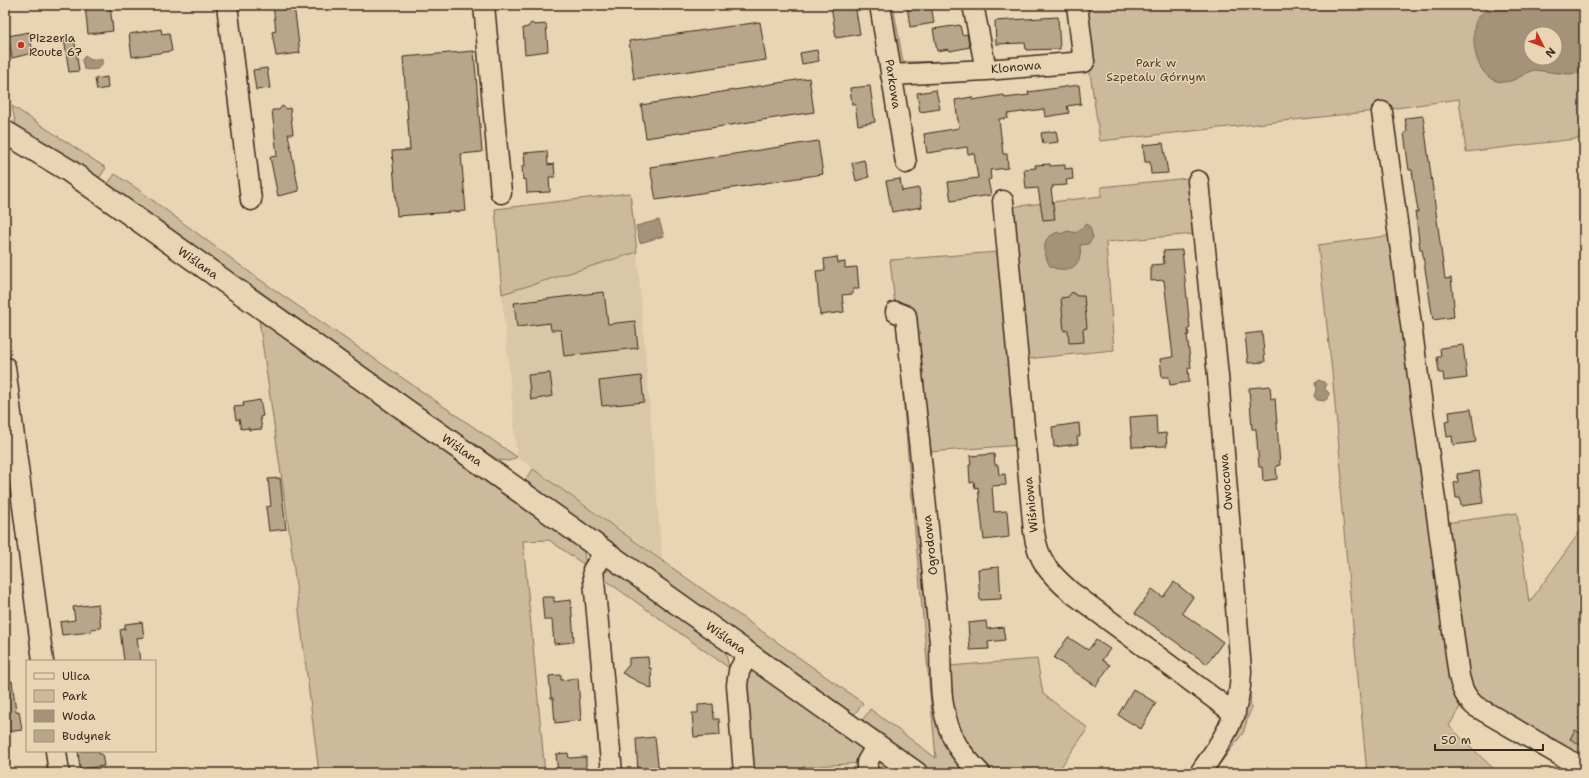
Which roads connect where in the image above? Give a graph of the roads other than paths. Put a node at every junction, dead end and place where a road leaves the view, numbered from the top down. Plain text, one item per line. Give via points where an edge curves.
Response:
1 (227, 5) edge
2 (484, 5) edge
3 (880, 5) edge
4 (973, 5) edge
5 (1077, 5) edge
6 (986, 70) junction
7 (891, 76) junction
8 (1382, 112) dead end
9 (5, 132) edge
10 (906, 163) dead end
11 (1198, 181) dead end
12 (501, 193) dead end
13 (251, 200) dead end
14 (1003, 201) dead end
15 (896, 312) dead end
16 (5, 367) edge
17 (605, 552) junction
18 (748, 654) junction
19 (43, 660) edge
20 (1235, 714) junction
21 (877, 745) junction
22 (56, 752) edge
23 (1584, 769) edge
24 (59, 773) edge
25 (612, 773) edge
26 (744, 773) edge
27 (867, 773) edge
28 (916, 773) edge
29 (980, 773) edge
30 (1200, 773) edge

1 - 13 street
2 - 12 street
3 - 7 street, Parkowa
4 - 6 street
5 - 6 street, Klonowa via 1084,62
6 - 7 street, Klonowa
7 - 10 street, Parkowa
8 - 23 street via 1462,690 1475,706
9 - 17 main road, Wiślana via 73,174
11 - 20 street, Owocowa via 1218,376 1241,671 1240,697
14 - 20 street, Wiśniowa via 1034,532 1040,557 1054,578 1071,592
15 - 29 street, Ogrodowa via 906,316 940,642 943,712 958,748
16 - 19 street
17 - 18 main road, Wiślana
17 - 25 street via 593,570
18 - 21 main road, Wiślana
18 - 26 street via 739,670 738,685
20 - 30 street, Owocowa
21 - 27 street via 867,762
21 - 28 main road, Wiślana
22 - 24 street

